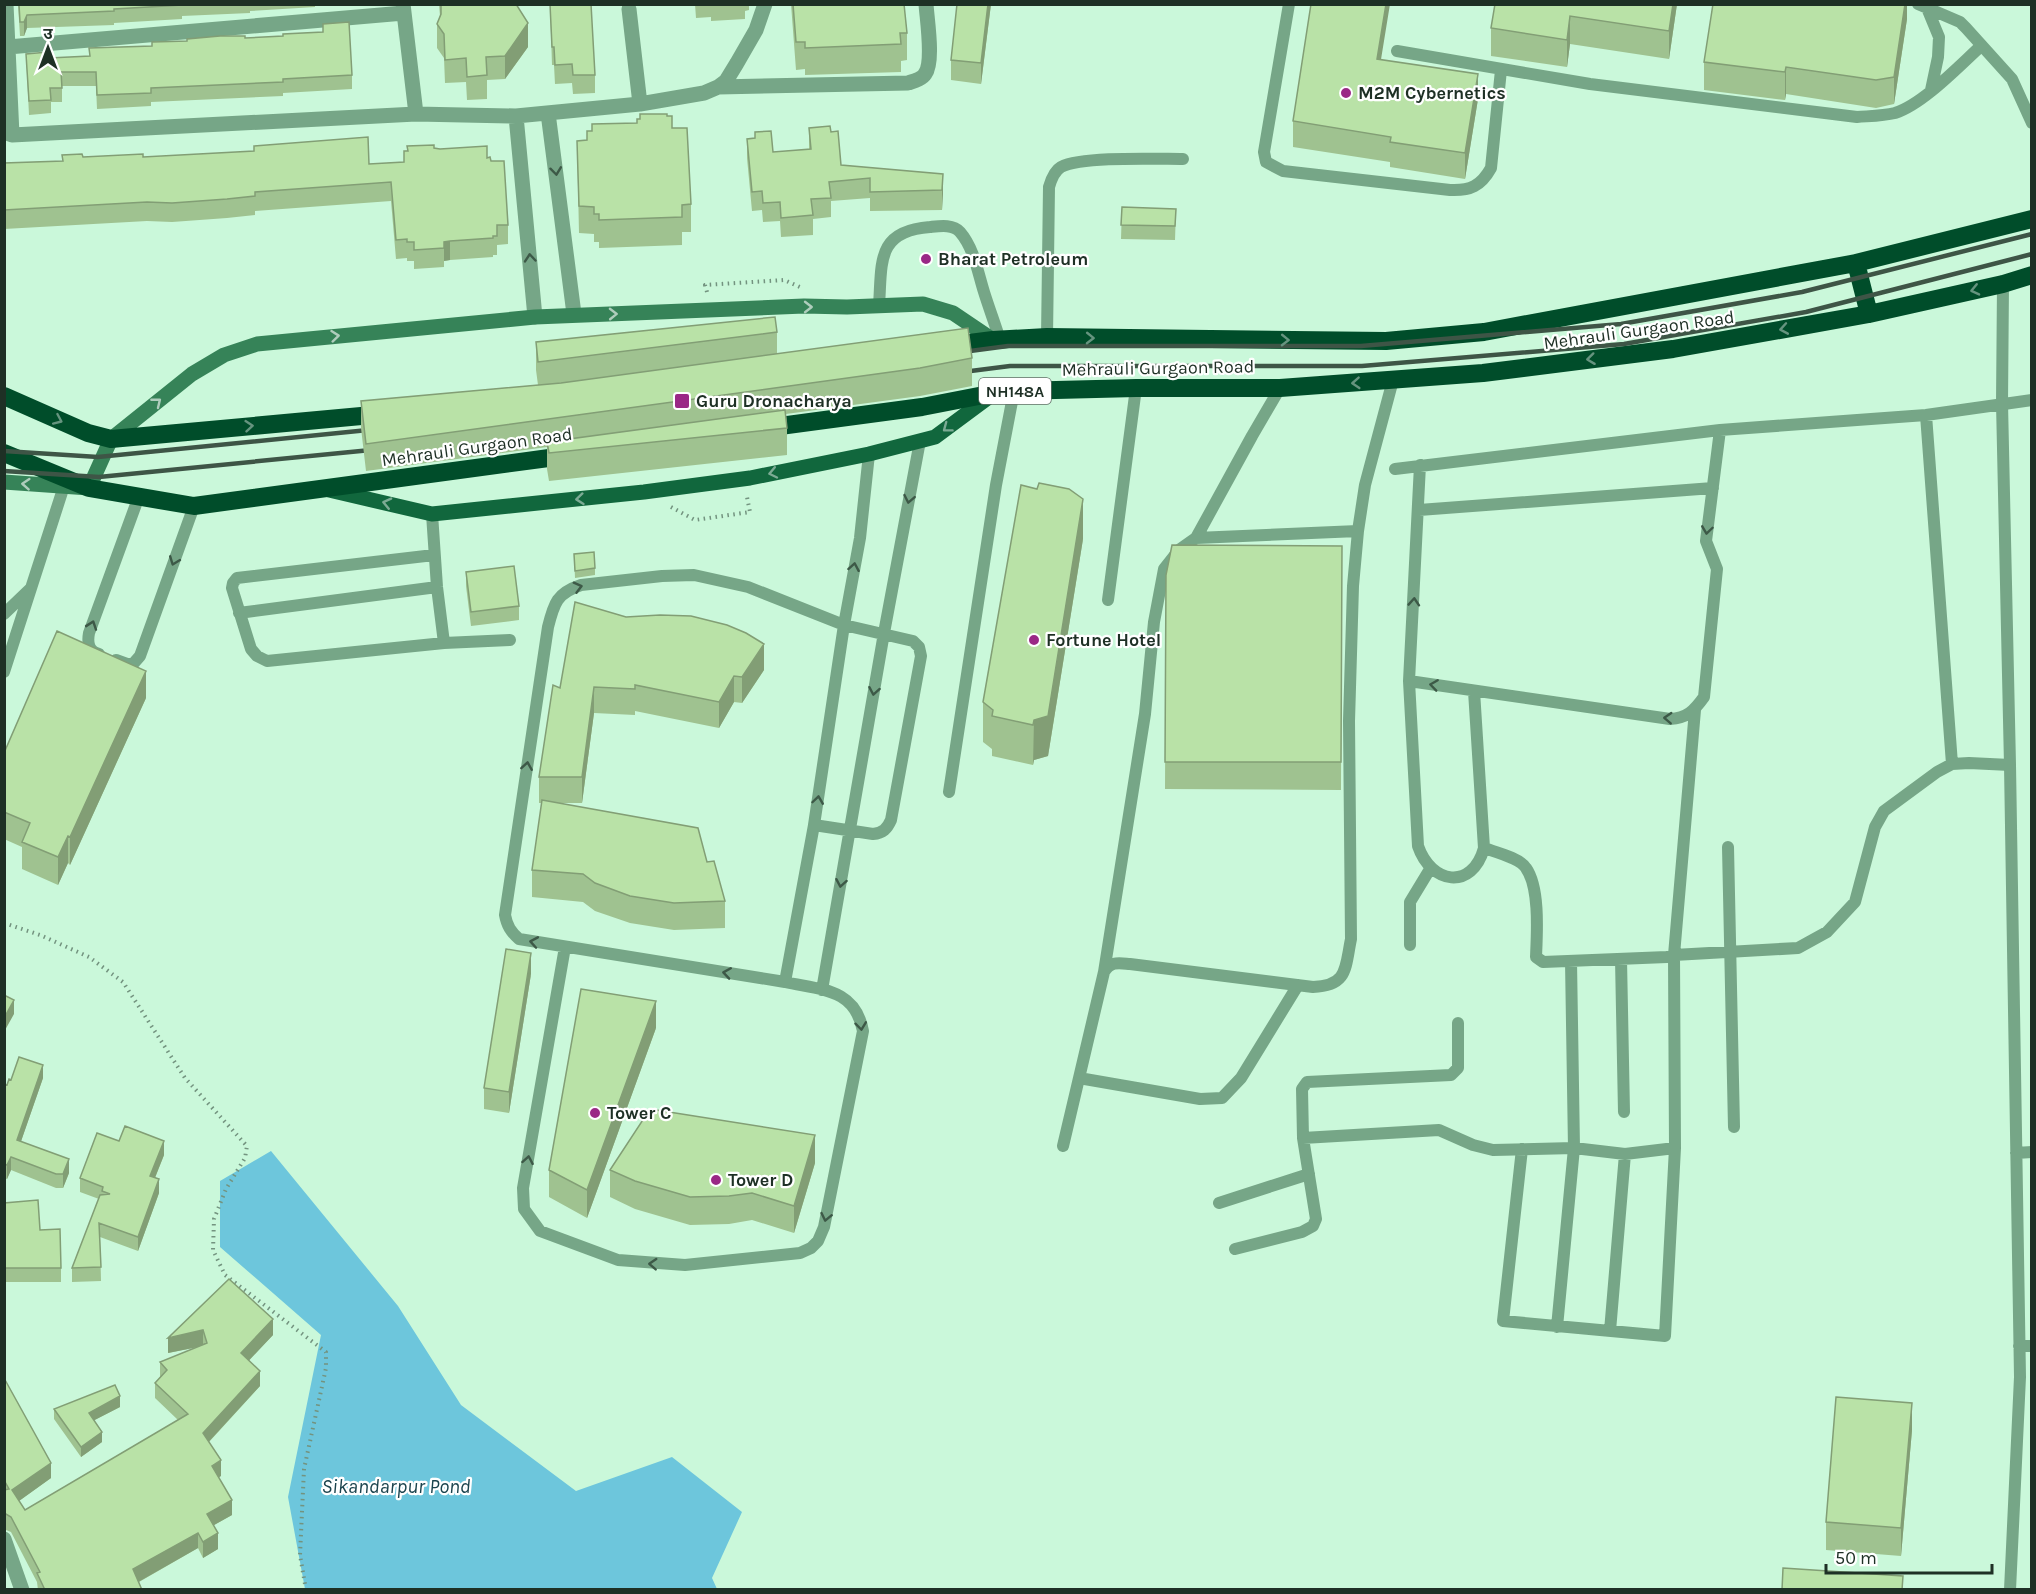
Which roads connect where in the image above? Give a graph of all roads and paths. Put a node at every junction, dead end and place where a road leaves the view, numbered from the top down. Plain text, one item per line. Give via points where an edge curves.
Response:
1 (6, 4) edge
2 (765, 4) edge
3 (926, 4) edge
4 (1289, 4) edge
5 (1922, 6) edge
6 (403, 9) edge
7 (629, 9) dead end
8 (6, 46) edge
9 (1981, 46) junction
10 (1397, 51) dead end
11 (1501, 70) junction
12 (718, 87) junction
13 (1930, 91) junction
14 (640, 104) junction
15 (548, 113) junction
16 (416, 114) junction
17 (516, 116) junction
18 (2031, 123) edge
19 (8, 134) edge
20 (1183, 159) dead end
21 (2031, 219) edge
22 (1856, 263) junction
23 (2031, 275) edge
24 (784, 280) dead end
25 (2003, 284) junction
26 (879, 306) junction
27 (711, 311) junction
28 (574, 314) junction
29 (1869, 314) junction
30 (535, 317) junction
31 (1047, 337) junction
32 (996, 340) junction
33 (934, 348) edge
34 (1393, 380) junction
35 (1136, 388) junction
36 (1280, 388) junction
37 (1014, 391) junction
38 (994, 393) junction
39 (4, 396) edge
40 (2031, 400) edge
41 (2002, 403) junction
42 (396, 413) edge
43 (1926, 415) junction
44 (1720, 430) junction
45 (747, 431) edge
46 (111, 439) junction
47 (920, 441) junction
48 (4, 453) edge
49 (584, 454) edge
50 (869, 454) junction
51 (1420, 465) junction
52 (1395, 469) dead end
53 (743, 479) junction
54 (4, 482) edge
55 (64, 486) junction
56 (89, 488) junction
57 (1713, 488) junction
58 (326, 489) junction
59 (139, 496) junction
60 (194, 506) junction
61 (1419, 510) junction
62 (432, 514) junction
63 (695, 520) dead end
64 (1358, 531) junction
65 (1196, 538) junction
66 (434, 555) junction
67 (437, 587) junction
68 (31, 588) junction
69 (1108, 600) dead end
70 (239, 613) junction
71 (4, 614) edge
72 (844, 625) junction
73 (884, 633) junction
74 (510, 640) dead end
75 (444, 643) junction
76 (4, 672) edge
77 (1409, 681) junction
78 (1474, 691) junction
79 (1695, 710) junction
80 (1952, 764) junction
81 (2010, 765) junction
82 (949, 792) dead end
83 (814, 825) junction
84 (850, 830) junction
85 (1728, 847) dead end
86 (1484, 848) junction
87 (1430, 868) junction
88 (4, 923) edge
89 (1410, 945) dead end
90 (565, 947) junction
91 (1729, 951) junction
92 (1674, 955) junction
93 (1621, 959) junction
94 (1571, 961) junction
95 (1104, 972) junction
96 (785, 982) junction
97 (1298, 985) junction
98 (822, 990) junction
99 (1458, 1023) dead end
100 (1079, 1078) junction
101 (1624, 1112) dead end
102 (1734, 1127) dead end
103 (1303, 1138) junction
104 (1064, 1146) dead end
105 (1574, 1148) junction
106 (1675, 1148) junction
107 (1522, 1149) junction
108 (2031, 1152) edge
109 (2016, 1153) junction
110 (1625, 1154) junction
111 (1309, 1174) junction
112 (1219, 1203) dead end
113 (1235, 1249) dead end
114 (1557, 1326) junction
115 (1610, 1331) junction
116 (2025, 1346) edge
117 (4, 1539) edge
118 (22, 1590) edge
119 (306, 1590) edge
120 (2010, 1590) edge

1 - 8 street
2 - 12 street via 756,30 726,81
3 - 12 street via 929,64 925,75 917,80
4 - 11 lane via 1264,152 1266,162 1283,171 1450,190 1475,187 1485,180 1491,168
5 - 9 lane via 1960,22
5 - 13 lane via 1939,37
6 - 8 street
6 - 16 street
7 - 14 street
8 - 19 street
9 - 13 lane
9 - 18 lane via 2012,79
10 - 11 lane
11 - 13 lane via 1857,117 1895,113
12 - 14 street
14 - 15 street
15 - 17 street
15 -> 28 street
16 - 17 street
16 - 19 street
30 -> 17 street
20 - 31 lane via 1079,161 1059,168 1052,176
21 - 22 highway, Mehrauli Gurgaon Road
22 - 29 highway
31 -> 22 highway, Mehrauli Gurgaon Road via 1386,341 1484,332
23 - 25 highway, Mehrauli Gurgaon Road / NH148A
24 - 27 path via 705,285
25 -> 29 highway, Mehrauli Gurgaon Road / NH148A
25 - 41 lane
27 -> 26 street
26 - 32 street via 923,304 940,308
26 - 32 lane via 886,247 897,235 918,228 949,226 960,231 972,254
28 -> 27 street
28 - 30 street
29 -> 34 highway, Mehrauli Gurgaon Road / NH148A via 1673,350
46 -> 30 street via 192,374 224,355 257,344
31 - 32 highway, Mehrauli Gurgaon Road
32 - 33 highway, Mehrauli Gurgaon Road
34 -> 36 highway, Mehrauli Gurgaon Road / NH148A
34 - 64 lane via 1365,485
35 - 36 highway, Mehrauli Gurgaon Road / NH148A
35 - 37 highway, Mehrauli Gurgaon Road / NH148A
35 - 69 lane
36 - 65 lane
37 - 38 highway, Mehrauli Gurgaon Road / NH148A
37 - 82 lane
38 - 45 highway, Mehrauli Gurgaon Road / NH148A
38 -> 47 main road via 935,437
39 -> 46 highway via 88,433
40 - 41 lane
41 - 43 lane
41 - 81 lane
46 -> 42 highway
43 - 44 lane
43 - 80 lane
44 - 51 lane
44 - 57 lane
46 - 56 street
47 - 50 main road
47 -> 73 lane
48 - 56 highway, Mehrauli Gurgaon Road
49 - 58 highway, Mehrauli Gurgaon Road
50 -> 53 main road
72 -> 50 lane via 860,538
51 - 52 lane
51 - 61 lane
53 -> 62 main road
53 - 63 path via 750,512
55 -> 54 street
55 - 56 street
55 - 68 lane
56 - 59 highway, Mehrauli Gurgaon Road
57 - 61 lane
57 -> 79 lane via 1706,541 1717,569 1704,697
58 - 60 highway, Mehrauli Gurgaon Road
62 -> 58 main road
59 - 60 highway, Mehrauli Gurgaon Road
60 -> 59 lane via 140,656 133,664 127,664 95,653 88,639
77 -> 61 lane
62 - 66 lane
64 - 65 lane
64 - 97 lane via 1349,721 1351,939 1345,973 1337,982 1327,986
65 - 95 lane via 1179,550 1164,569
66 - 67 lane
66 - 70 lane via 243,576 237,578 232,588
67 - 70 lane
67 - 75 lane
68 - 71 lane
68 - 76 lane
70 - 75 lane via 251,649 267,661
72 - 73 lane
83 -> 72 lane
90 -> 72 lane via 519,939 507,925 505,915 548,627 558,598 581,585 694,576 748,587
73 -> 84 lane
73 - 84 lane via 913,641 921,657 888,828 873,834
74 - 75 lane
78 -> 77 lane
77 - 87 lane via 1418,846
79 -> 78 lane via 1683,718 1670,719
78 - 86 lane
79 - 92 lane
80 - 81 lane
80 - 91 lane via 1884,812 1870,842 1855,902 1827,932 1798,948
81 - 109 lane
83 - 84 lane
83 - 96 lane
84 -> 98 lane
85 - 91 lane
86 - 87 lane via 1475,868 1463,876 1442,876
86 - 94 lane via 1526,867 1533,887 1536,957 1543,962
87 - 89 lane via 1410,902
88 - 119 path via 89,957 123,982 185,1078 247,1146 245,1158 214,1219 213,1250 225,1275 326,1352 304,1469 300,1556
96 -> 90 lane
98 -> 90 lane via 851,1002 861,1018 863,1031 818,1241 800,1252 685,1265 618,1260 540,1231 524,1209 523,1188
91 - 92 lane
91 - 102 lane
92 - 93 lane
92 - 106 lane
93 - 94 lane
93 - 101 lane
94 - 105 lane
95 - 97 lane via 1113,962 1130,963
95 - 100 lane
96 - 98 lane
97 - 100 lane via 1241,1078 1222,1098 1200,1099
99 - 103 lane via 1458,1068 1451,1075 1307,1082 1302,1089
100 - 104 lane
103 - 107 lane via 1438,1130 1492,1150
103 - 111 lane
105 - 107 lane
105 - 110 lane
105 - 114 lane
106 - 110 lane
106 - 115 lane via 1665,1336
107 - 114 lane via 1503,1321
108 - 109 lane
109 - 116 lane
110 - 115 lane
111 - 112 lane
111 - 113 lane via 1316,1219 1313,1226
114 - 115 lane
116 - 120 lane via 2020,1377
117 - 118 street

